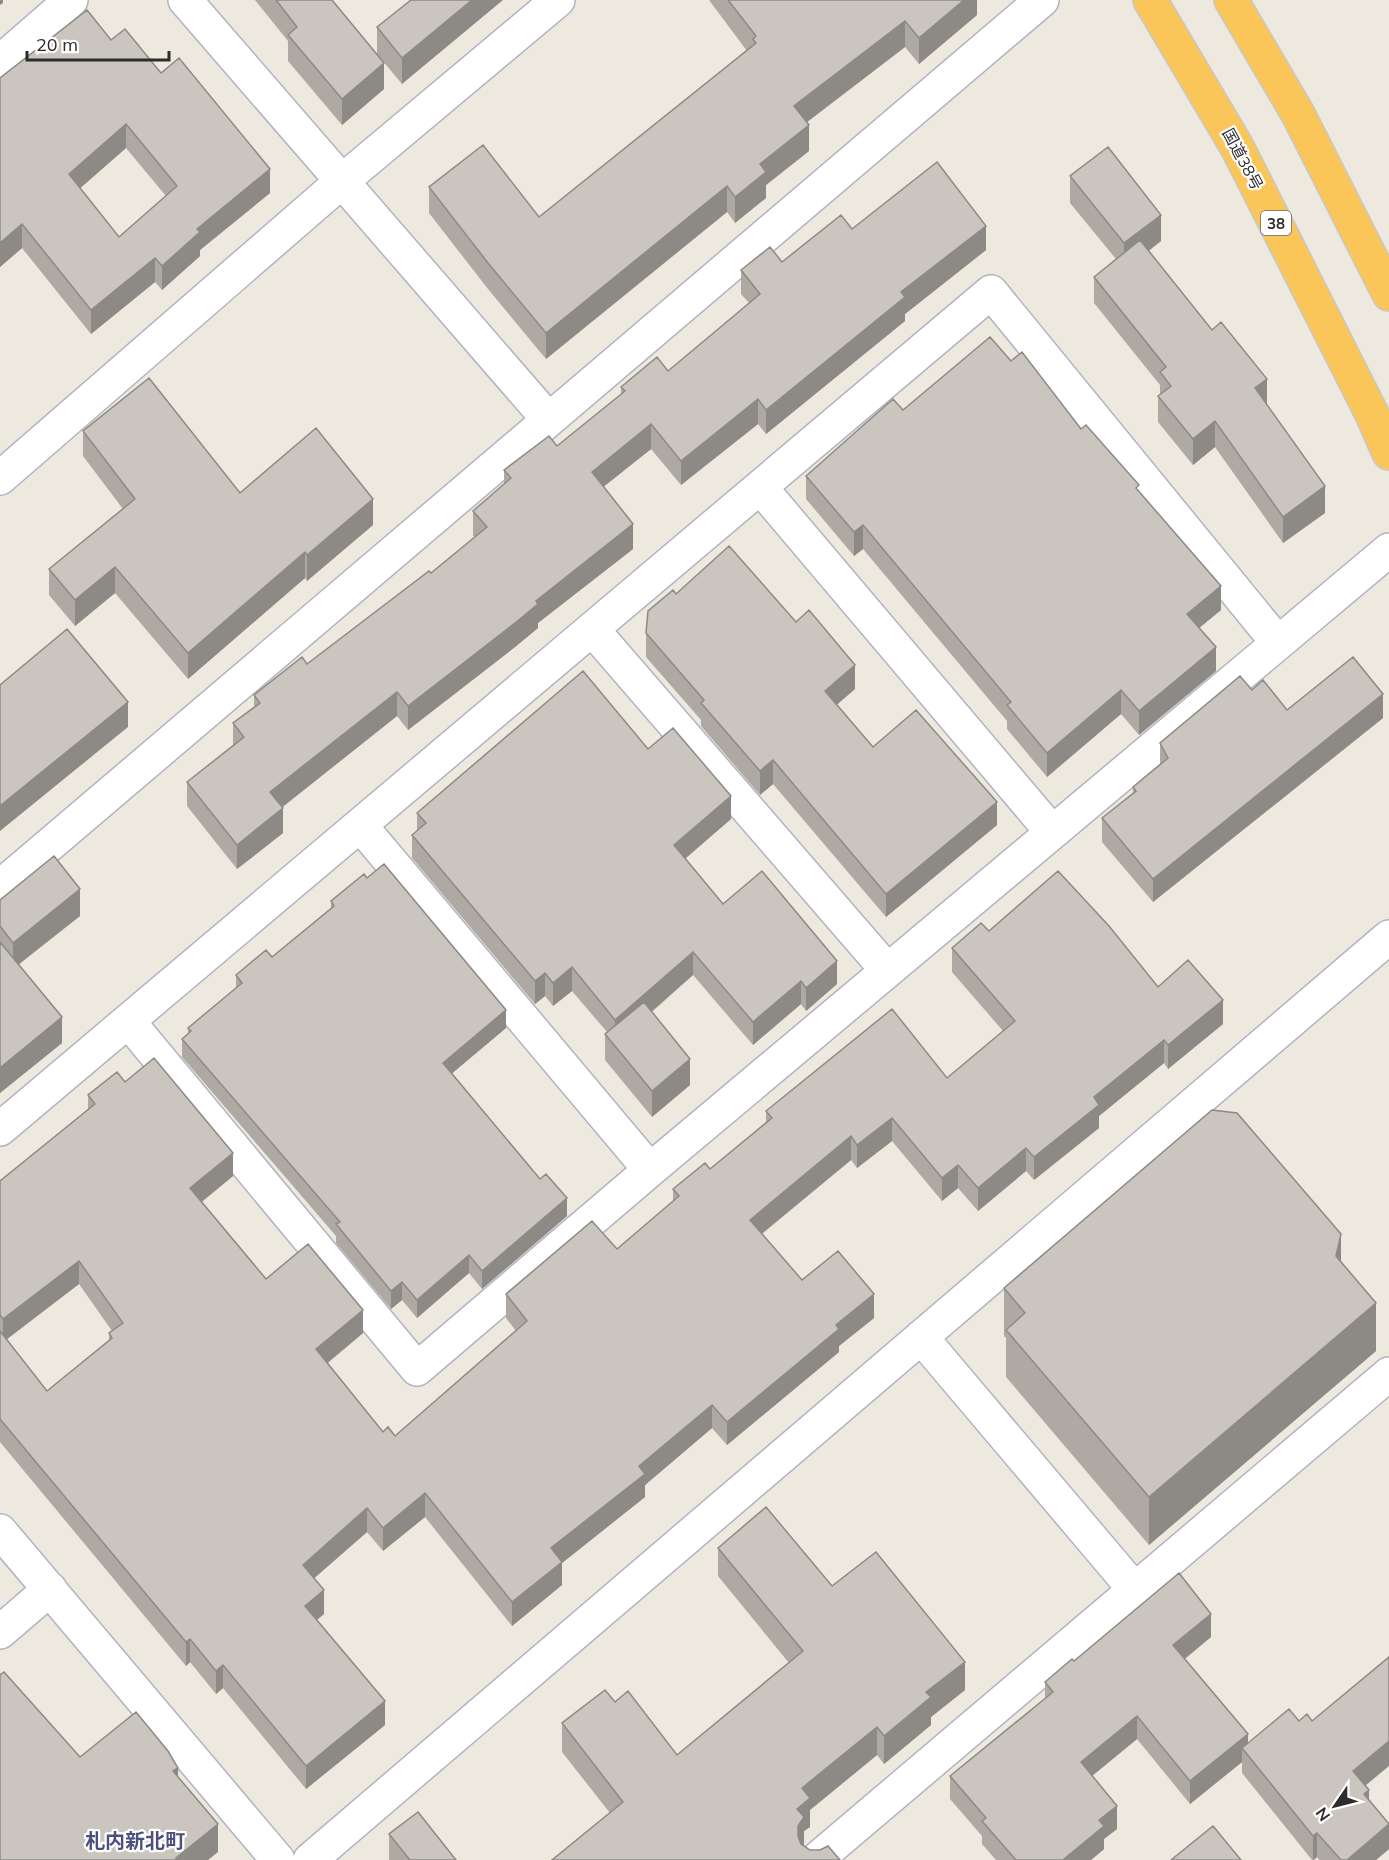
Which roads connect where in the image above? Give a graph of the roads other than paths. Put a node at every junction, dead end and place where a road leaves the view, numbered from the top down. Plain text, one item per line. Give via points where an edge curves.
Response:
1 (71, 0) edge
2 (185, 0) edge
3 (558, 0) edge
4 (1042, 0) edge
5 (1150, 0) edge
6 (1231, 0) edge
7 (0, 62) edge
8 (341, 182) junction
9 (1389, 294) edge
10 (548, 420) junction
11 (1389, 453) edge
12 (0, 478) edge
13 (760, 487) junction
14 (1389, 550) edge
15 (592, 629) junction
16 (1278, 643) junction
17 (360, 825) junction
18 (1052, 832) junction
19 (0, 887) edge
20 (1389, 937) edge
21 (887, 970) junction
22 (128, 1021) junction
23 (0, 1129) edge
24 (650, 1170) junction
25 (921, 1337) junction
26 (1389, 1374) edge
27 (0, 1530) edge
28 (50, 1589) junction
29 (1135, 1590) junction
30 (0, 1632) edge
31 (278, 1860) edge
32 (310, 1860) edge
33 (816, 1860) edge

1 - 7 street
2 - 8 street
3 - 8 street
4 - 10 street
5 - 11 highway, 国道38号 / 38 via 1237,147
6 - 9 highway via 1298,114
8 - 10 street
8 - 12 street
10 - 19 street
13 - 15 street
13 - 16 street via 991,292
13 - 18 street
14 - 16 street
15 - 17 street
15 - 21 street
16 - 18 street
17 - 22 street
17 - 24 street
18 - 21 street
20 - 25 street
21 - 24 street
22 - 23 street
22 - 24 street via 417,1369
25 - 29 street
25 - 32 street
26 - 29 street
27 - 28 street
28 - 30 street
28 - 31 street
29 - 33 street

